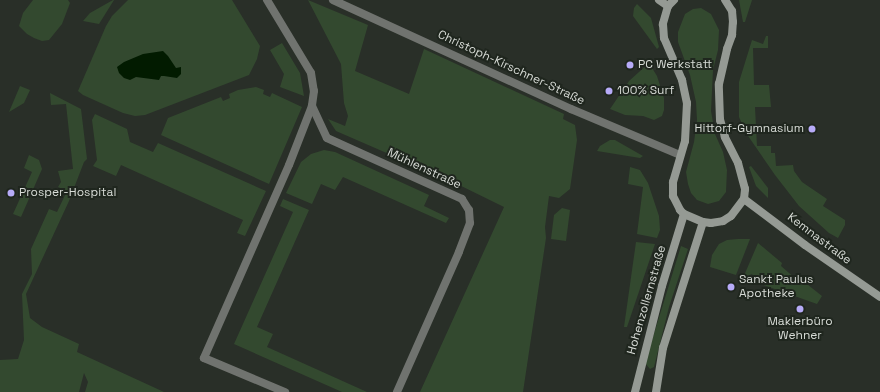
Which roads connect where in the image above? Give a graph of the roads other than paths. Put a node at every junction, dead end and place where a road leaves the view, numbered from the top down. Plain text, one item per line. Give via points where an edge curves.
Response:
1 (267, 0) edge
2 (333, 0) edge
3 (659, 0) edge
4 (674, 0) edge
5 (725, 0) edge
6 (668, 6) junction
7 (312, 106) junction
8 (680, 155) junction
9 (744, 199) junction
10 (684, 214) junction
11 (703, 222) junction
12 (880, 297) edge
13 (285, 392) edge
14 (397, 392) edge
15 (635, 392) edge
16 (656, 392) edge

1 - 7 street, Mühlenstraße via 311,73 314,91
2 - 8 street, Christoph-Kirschner-Straße via 571,109
3 - 6 main road
4 - 6 main road
5 - 9 main road via 732,11 733,22 719,84 720,120 743,180
6 - 8 main road via 663,24 664,38 682,80 687,103 685,140
7 - 13 street, Mühlenstraße via 289,165 204,358
7 - 14 street, Mühlenstraße via 326,138 462,199 469,210 470,223 459,252
8 - 10 main road via 673,182 673,196
9 - 11 main road via 727,219
9 - 12 main road, Kemnastraße
10 - 11 main road
10 - 15 main road, Hohenzollernstraße via 662,286
11 - 16 main road via 663,348

